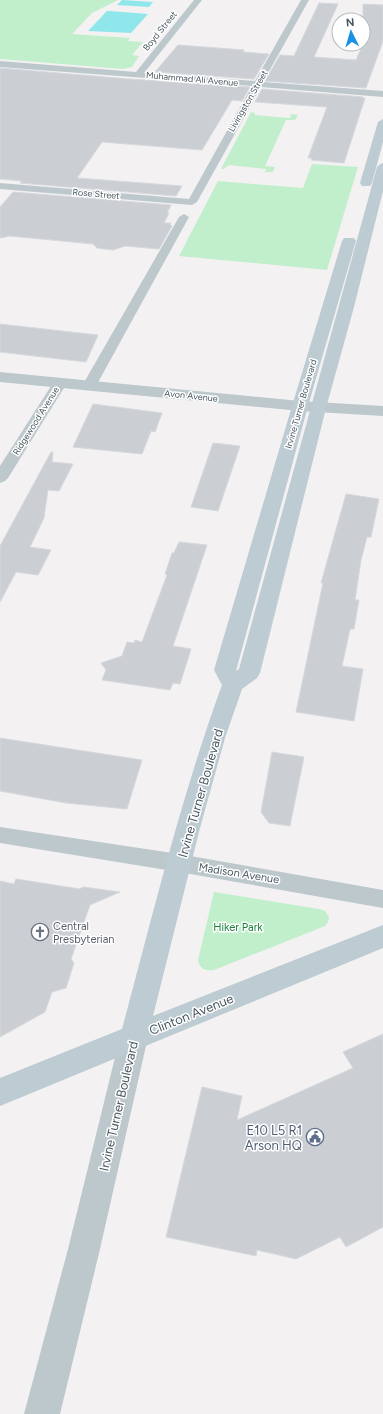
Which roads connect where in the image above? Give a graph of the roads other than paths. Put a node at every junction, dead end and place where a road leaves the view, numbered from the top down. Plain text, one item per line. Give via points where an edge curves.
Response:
1 (198, 0) edge
2 (305, 0) edge
3 (0, 64) edge
4 (138, 74) junction
5 (257, 84) junction
6 (383, 94) edge
7 (383, 122) edge
8 (383, 167) edge
9 (0, 186) edge
10 (362, 198) dead end
11 (192, 202) joint
12 (184, 217) dead end
13 (353, 226) dead end
14 (0, 377) edge
15 (60, 383) junction
16 (89, 386) junction
17 (309, 407) junction
18 (383, 411) edge
19 (0, 478) edge
20 (0, 835) edge
21 (179, 863) junction
22 (383, 899) edge
23 (383, 936) edge
24 (134, 1037) junction
25 (0, 1092) edge
26 (42, 1414) edge

1 - 4 street, Boyd Street
2 - 5 street, Livingston Street
3 - 4 street, Muhammad Ali Avenue
4 - 5 street, Muhammad Ali Avenue
5 - 6 street, Muhammad Ali Avenue
5 - 11 street, Livingston Street
7 - 10 main road
8 - 17 main road, Irvine Turner Boulevard via 347,307
9 - 11 street, Rose Street
12 - 16 street
13 - 17 main road, Irvine Turner Boulevard
14 - 15 street, Avon Avenue
15 - 16 street, Avon Avenue
15 - 19 street, Ridgewood Avenue
16 - 17 street, Avon Avenue
17 - 18 street, Avon Avenue
17 - 21 main road, Irvine Turner Boulevard via 280,557 249,672 233,685 214,738
20 - 21 street, Madison Avenue
21 - 22 street, Madison Avenue
21 - 24 main road, Irvine Turner Boulevard
23 - 24 main road, Clinton Avenue
24 - 25 main road, Clinton Avenue
24 - 26 street, Irvine Turner Boulevard

